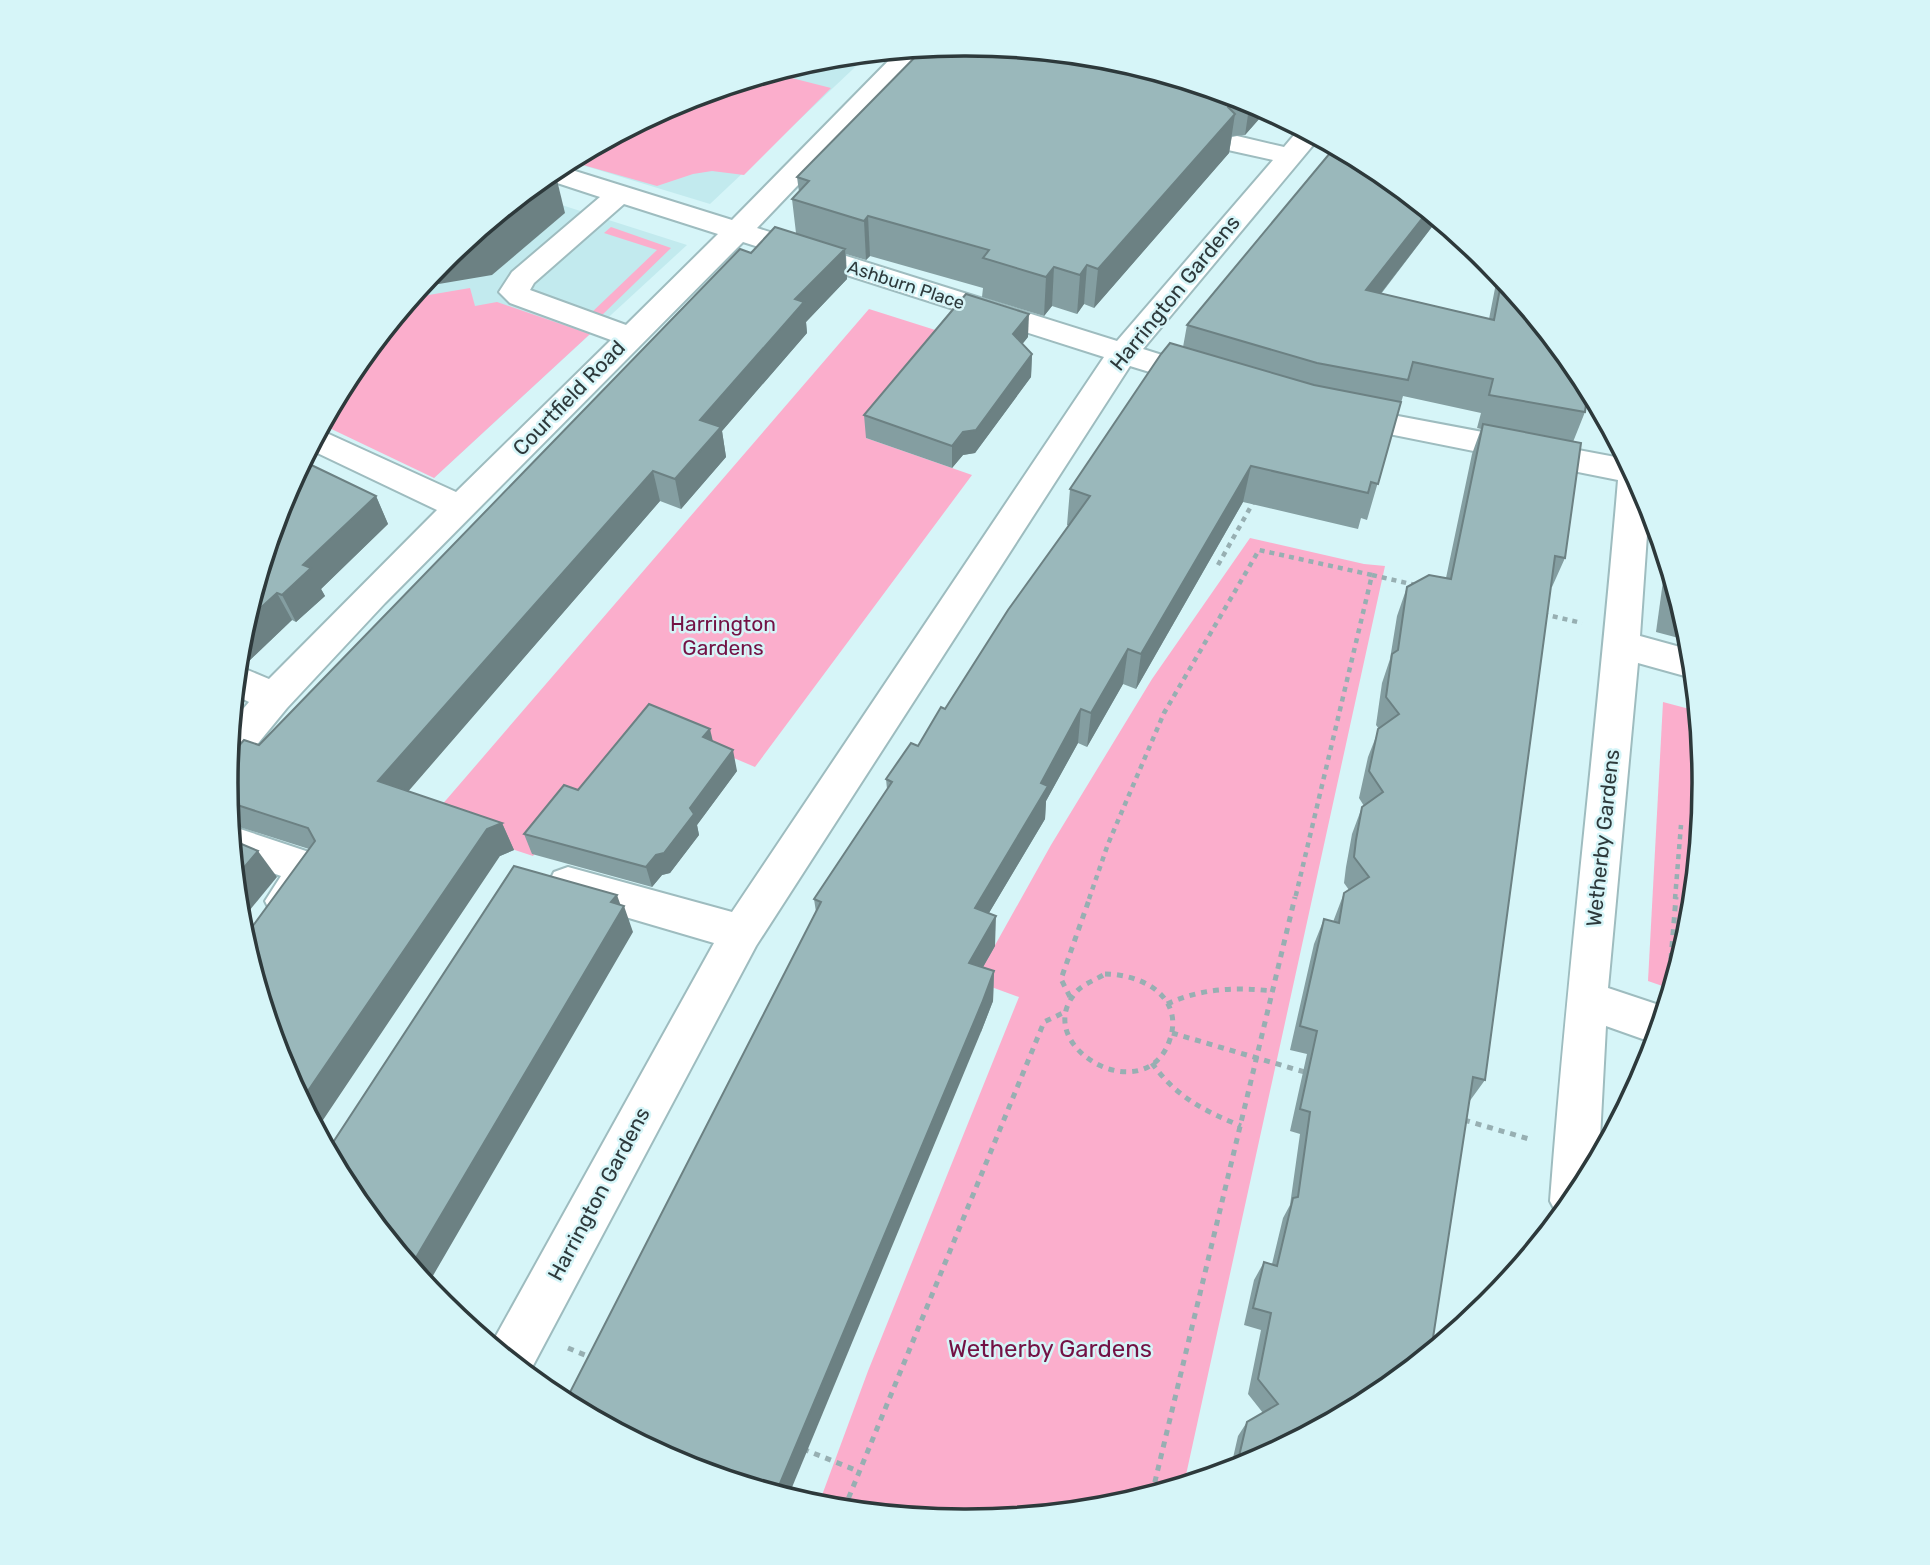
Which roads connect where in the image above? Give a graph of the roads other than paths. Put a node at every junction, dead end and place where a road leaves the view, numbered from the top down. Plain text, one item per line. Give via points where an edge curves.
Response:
1 (916, 58) edge
2 (1303, 140) edge
3 (1237, 144) edge
4 (1289, 156) junction
5 (564, 176) edge
6 (620, 194) junction
7 (736, 230) junction
8 (629, 337) junction
9 (1122, 355) junction
10 (1227, 385) edge
11 (1320, 411) edge
12 (323, 443) edge
13 (1622, 472) edge
14 (1633, 496) edge
15 (461, 508) junction
16 (1623, 639) junction
17 (1681, 660) edge
18 (246, 684) edge
19 (274, 698) junction
20 (240, 739) edge
21 (242, 845) edge
22 (529, 873) edge
23 (263, 929) edge
24 (741, 933) junction
25 (1586, 1000) junction
26 (1656, 1006) edge
27 (1575, 1176) edge
28 (518, 1344) edge

1 - 7 street, Courtfield Road
2 - 4 street, Harrington Gardens
3 - 4 street
4 - 9 street, Harrington Gardens
5 - 6 street, Ashburn Place
6 - 7 street, Ashburn Place
6 - 8 street via 522,278 514,292
7 - 8 street, Courtfield Road
7 - 9 street, Ashburn Place
8 - 15 street, Courtfield Road
9 - 10 street, Ashburn Place
9 - 24 street, Harrington Gardens
11 - 13 street
12 - 15 street
14 - 16 street, Wetherby Gardens
15 - 19 street, Courtfield Road
16 - 17 street
16 - 25 street, Wetherby Gardens
18 - 19 street
19 - 20 street, Courtfield Road
21 - 23 street via 310,869
22 - 24 street
24 - 28 street, Harrington Gardens
25 - 26 street
25 - 27 street, Wetherby Gardens

